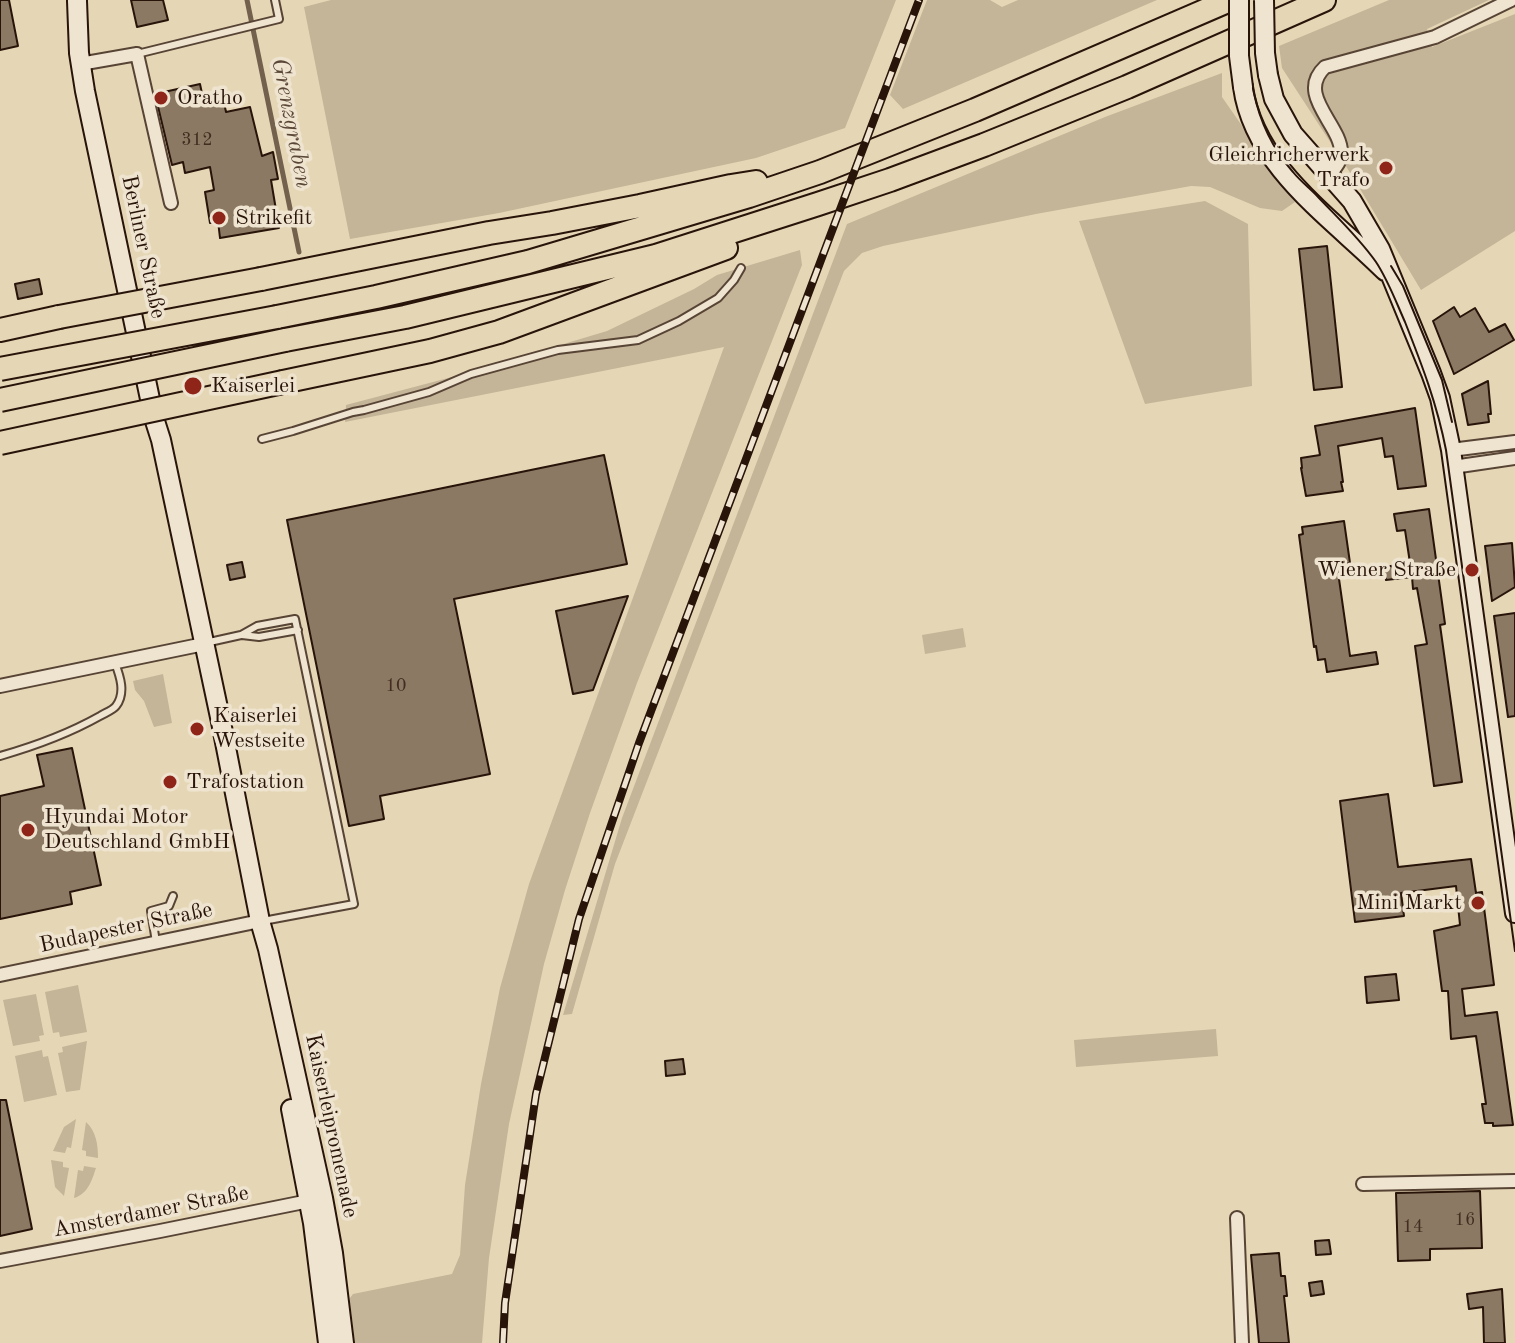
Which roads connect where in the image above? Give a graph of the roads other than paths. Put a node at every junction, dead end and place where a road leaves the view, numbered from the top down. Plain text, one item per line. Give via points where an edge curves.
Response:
1 (77, 0) edge
2 (275, 0) edge
3 (1230, 0) edge
4 (1239, 0) edge
5 (1264, 0) edge
6 (1324, 0) edge
7 (1511, 0) edge
8 (137, 54) junction
9 (85, 63) junction
10 (1329, 175) junction
11 (809, 176) junction
12 (171, 203) dead end
13 (818, 204) junction
14 (741, 268) dead end
15 (1392, 279) junction
16 (0, 330) edge
17 (0, 369) edge
18 (0, 400) edge
19 (262, 439) dead end
20 (1515, 442) edge
21 (0, 443) edge
22 (1452, 458) junction
23 (1515, 458) edge
24 (298, 630) junction
25 (241, 635) junction
26 (204, 644) junction
27 (115, 662) junction
28 (0, 686) edge
29 (0, 756) edge
30 (173, 896) dead end
31 (1515, 913) edge
32 (260, 921) junction
33 (156, 942) junction
34 (0, 975) edge
35 (1515, 1181) edge
36 (1363, 1184) dead end
37 (316, 1199) junction
38 (1237, 1218) dead end
39 (0, 1261) edge
40 (328, 1343) edge
41 (344, 1343) edge
42 (1242, 1343) edge

1 - 9 main road, Berliner Straße
2 - 8 lane via 279,19
3 - 11 highway
4 - 15 main road, bridge via 1243,87 1259,137 1274,162 1314,205
5 - 10 main road, bridge via 1265,53 1274,99 1293,134
6 - 13 highway via 984,145
7 - 10 street via 1435,37 1325,67 1316,78 1316,95 1341,149
8 - 9 street
8 - 12 street, Berliner Straße
9 - 26 main road, Berliner Straße
10 - 15 main road via 1358,211
11 - 16 highway, bridge via 731,186
11 - 17 highway, bridge via 528,262 376,297
13 - 18 highway, bridge via 656,256 405,317
13 - 21 highway, bridge via 721,250 499,332
14 - 19 lane via 718,298 638,340 558,350
15 - 22 main road via 1440,398
20 - 22 street
22 - 23 street
22 - 31 main road
24 - 25 lane
24 - 25 lane via 295,619 257,626
24 - 32 lane via 354,904
25 - 26 lane
26 - 27 street
26 - 32 main road, Kaiserleipromenade
27 - 28 street
27 - 29 lane via 121,679 116,707 74,731
30 - 33 lane via 169,906 151,911
32 - 33 street, Budapester Straße
32 - 37 main road, Kaiserleipromenade via 260,956
33 - 34 street, Budapester Straße
35 - 36 street
37 - 39 street, Amsterdamer Straße
37 - 40 main road, Kaiserleipromenade
37 - 41 main road, Kaiserleipromenade via 333,1253
38 - 42 street

